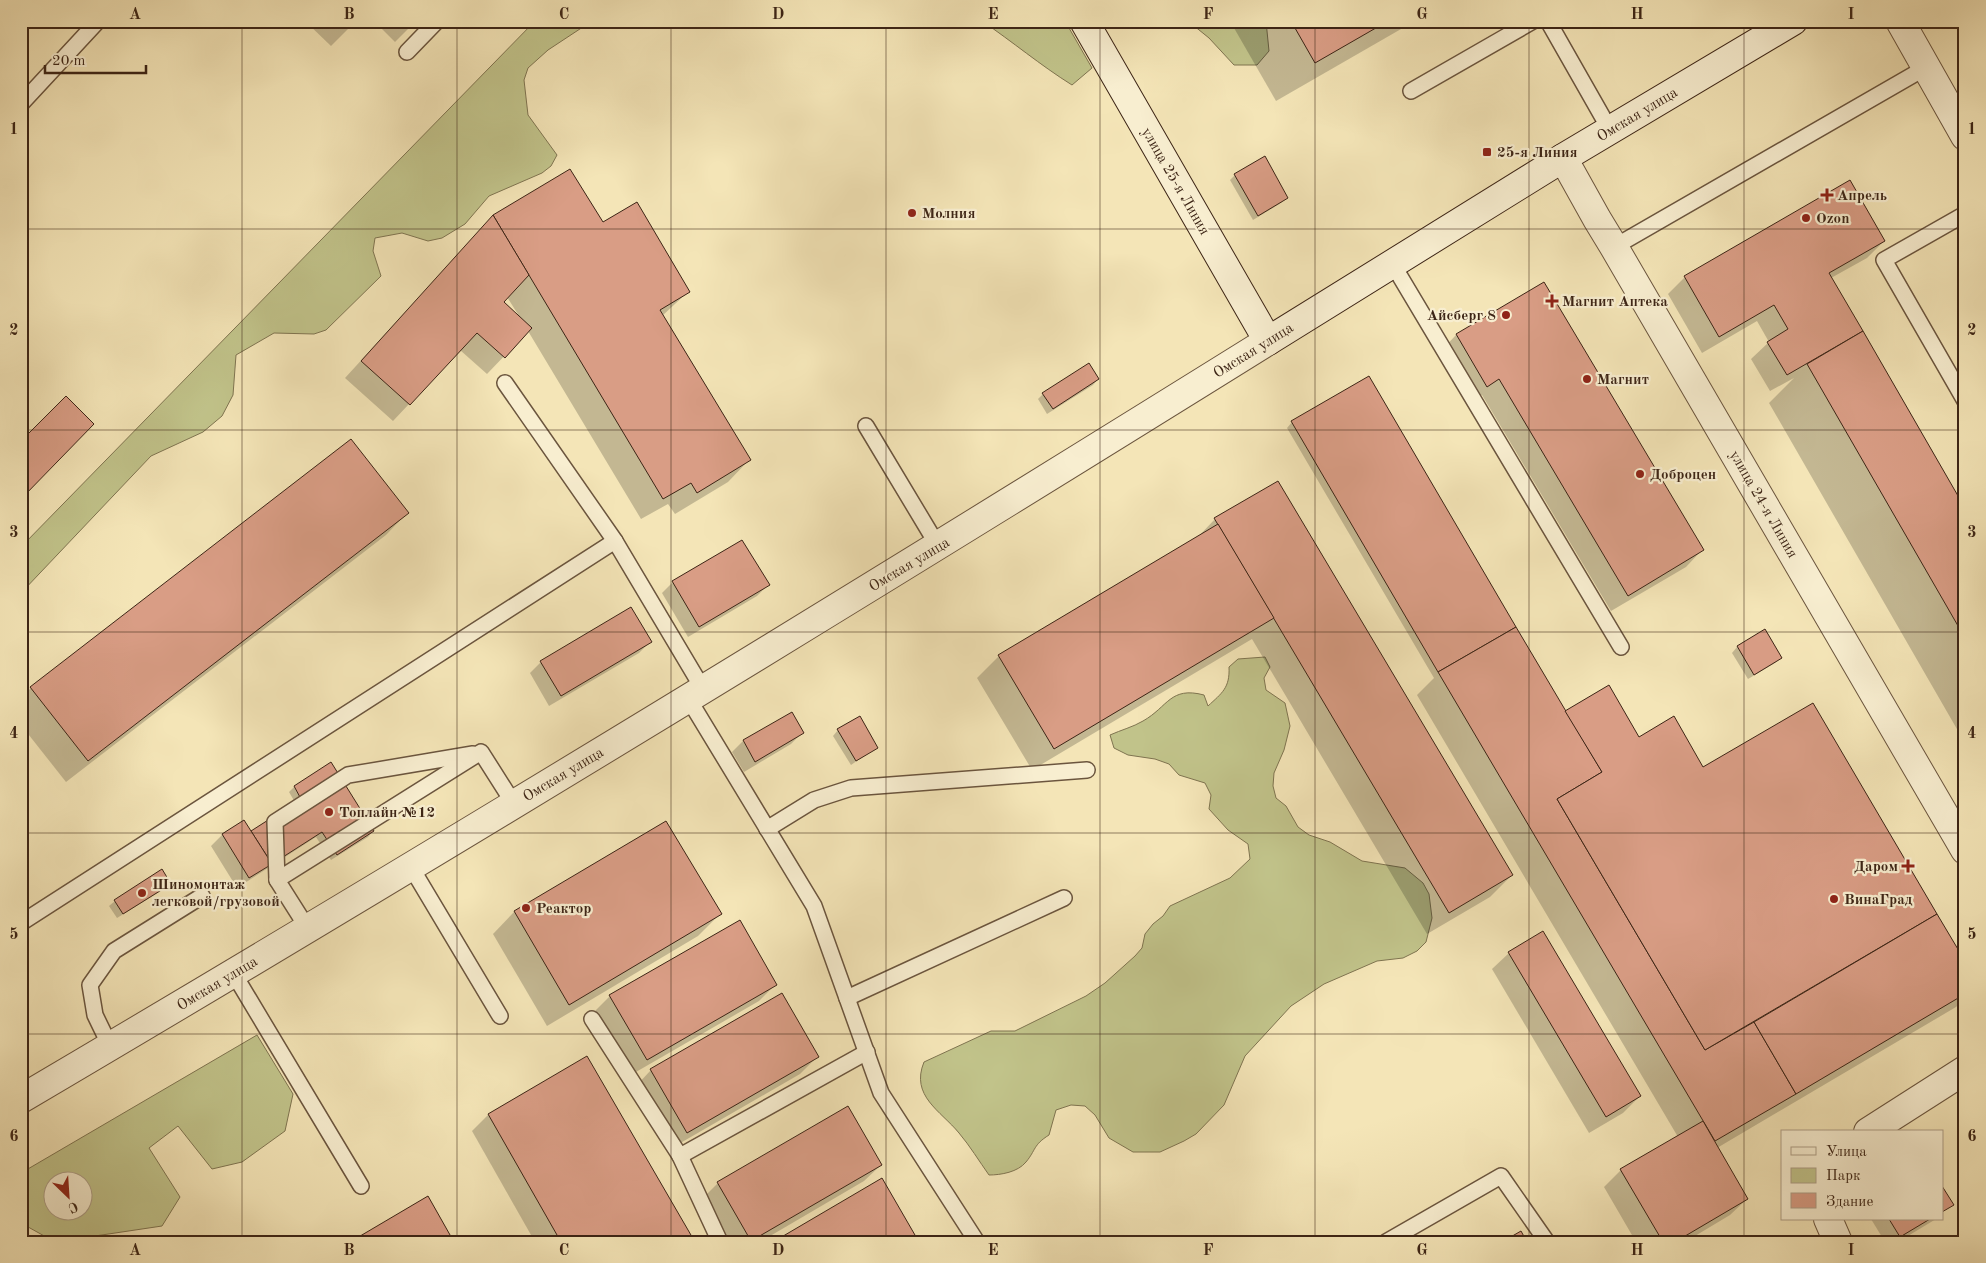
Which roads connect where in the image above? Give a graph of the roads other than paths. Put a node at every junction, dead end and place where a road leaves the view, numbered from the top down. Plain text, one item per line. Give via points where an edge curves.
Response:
1 (98, 21) edge
2 (437, 21) edge
3 (1084, 21) edge
4 (1533, 21) edge
5 (1548, 21) edge
6 (1793, 21) edge
7 (1900, 21) edge
8 (407, 52) dead end
9 (1925, 68) junction
10 (1411, 91) dead end
11 (21, 104) edge
12 (1610, 130) junction
13 (1965, 136) edge
14 (1563, 158) junction
15 (1965, 214) edge
16 (1614, 247) junction
17 (1392, 263) junction
18 (1268, 340) junction
19 (505, 383) dead end
20 (1965, 401) edge
21 (866, 426) dead end
22 (615, 542) junction
23 (938, 546) junction
24 (1621, 647) dead end
25 (695, 694) junction
26 (481, 752) junction
27 (1087, 770) dead end
28 (514, 804) junction
29 (767, 829) junction
30 (1965, 850) edge
31 (411, 866) junction
32 (277, 880) junction
33 (202, 896) dead end
34 (1064, 898) dead end
35 (21, 923) edge
36 (308, 929) junction
37 (234, 974) junction
38 (847, 998) junction
39 (500, 1016) dead end
40 (592, 1019) dead end
41 (110, 1046) junction
42 (867, 1052) junction
43 (1965, 1070) edge
44 (21, 1099) edge
45 (1871, 1130) edge
46 (680, 1156) junction
47 (361, 1186) dead end
48 (1828, 1220) edge
49 (720, 1242) edge
50 (977, 1242) edge
51 (1386, 1242) edge
52 (1547, 1242) edge
53 (1838, 1242) edge

1 - 11 lane
2 - 8 lane
3 - 18 street, улица 25-я Линия
4 - 10 lane
5 - 12 lane
6 - 12 street, Омская улица
7 - 9 street
9 - 13 street
9 - 16 lane
12 - 14 street, Омская улица
14 - 16 street, улица 24-я Линия
14 - 17 street, Омская улица
15 - 20 lane via 1884,260
16 - 30 street, улица 24-я Линия
17 - 18 street, Омская улица
17 - 24 lane
18 - 23 street, Омская улица
19 - 22 lane
21 - 23 lane
22 - 25 lane
22 - 35 lane
23 - 25 street, Омская улица
25 - 28 street, Омская улица
25 - 29 lane
26 - 28 lane
26 - 32 lane
26 - 32 lane via 348,775 275,822
27 - 29 lane via 850,788 814,800
28 - 31 street, Омская улица
29 - 38 lane via 814,906
31 - 36 street, Омская улица
31 - 39 lane
32 - 36 lane
33 - 41 lane via 114,951 90,985 94,1015
34 - 38 lane
36 - 37 street, Омская улица
37 - 41 street, Омская улица
37 - 47 lane
38 - 42 lane
40 - 46 lane
41 - 44 street, Омская улица
42 - 46 lane
42 - 50 lane via 882,1093
43 - 45 street
46 - 49 lane
48 - 53 street
51 - 52 lane via 1501,1176

